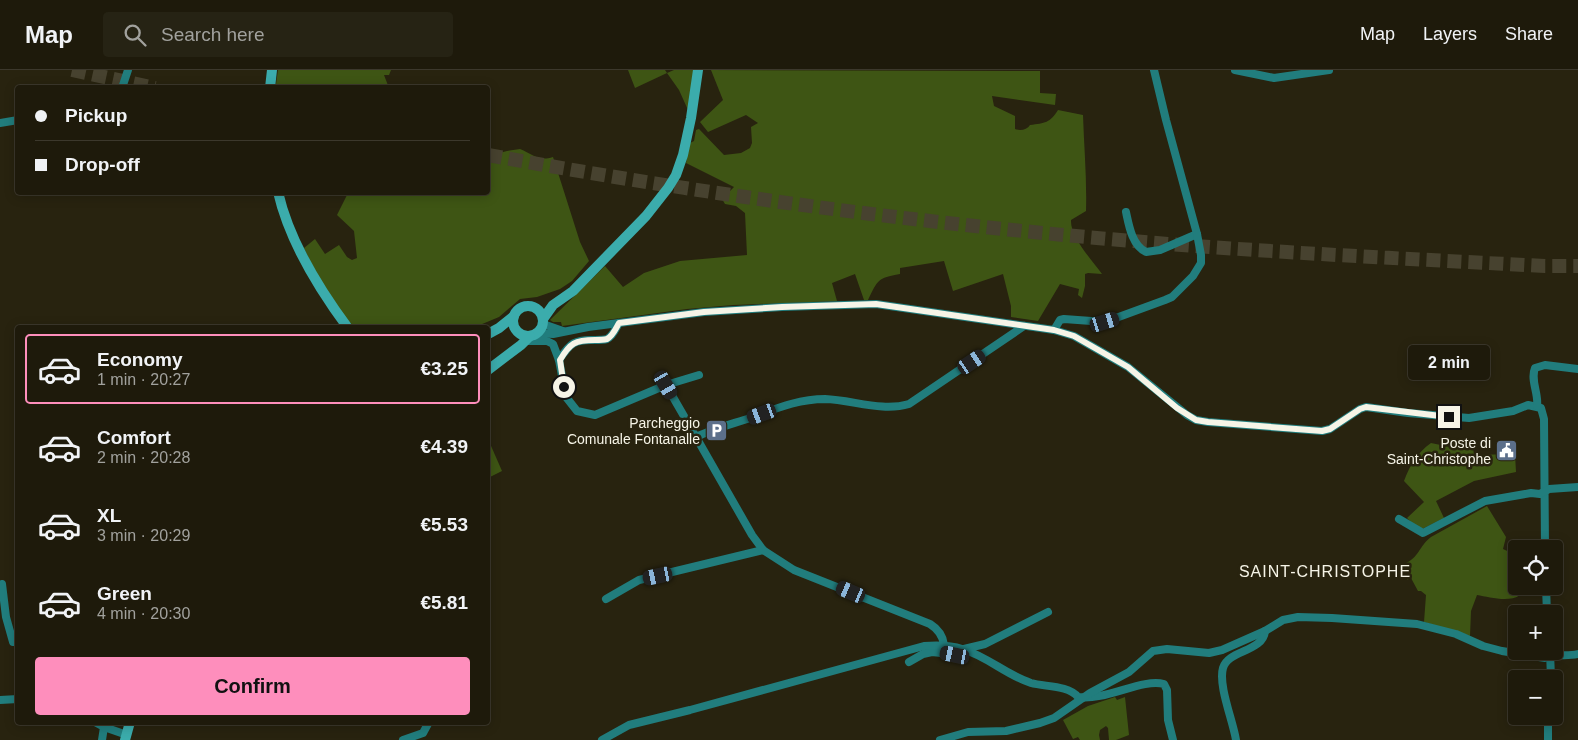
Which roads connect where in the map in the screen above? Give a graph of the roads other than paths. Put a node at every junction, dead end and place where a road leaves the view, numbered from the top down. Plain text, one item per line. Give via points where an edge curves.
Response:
1 (128, 70) edge
2 (272, 70) edge
3 (698, 70) edge
4 (1154, 70) edge
5 (1235, 70) edge
6 (1329, 70) edge
7 (123, 85) edge
8 (270, 85) edge
9 (15, 120) edge
10 (0, 123) edge
11 (279, 195) edge
12 (1126, 212) dead end
13 (1197, 234) junction
14 (560, 299) junction
15 (532, 307) junction
16 (514, 316) junction
17 (543, 321) junction
18 (619, 323) junction
19 (346, 325) edge
20 (1024, 326) junction
21 (499, 328) junction
22 (517, 330) junction
23 (1054, 330) junction
24 (562, 332) junction
25 (490, 333) edge
26 (530, 337) junction
27 (510, 352) junction
28 (560, 360) junction
29 (490, 368) edge
30 (1578, 369) edge
31 (699, 375) dead end
32 (666, 385) junction
33 (1537, 406) junction
34 (696, 437) junction
35 (1578, 487) edge
36 (1545, 491) junction
37 (1400, 519) dead end
38 (1545, 540) edge
39 (763, 550) junction
40 (2, 584) dead end
41 (606, 599) dead end
42 (1048, 612) dead end
43 (1265, 631) junction
44 (15, 642) edge
45 (944, 645) junction
46 (964, 649) junction
47 (1508, 652) edge
48 (1578, 654) edge
49 (1563, 655) edge
50 (909, 662) dead end
51 (1084, 698) junction
52 (15, 699) edge
53 (0, 700) edge
54 (100, 725) edge
55 (427, 725) edge
56 (1548, 725) edge
57 (104, 727) junction
58 (126, 737) edge
59 (102, 740) edge
60 (403, 740) edge
61 (602, 740) edge
62 (940, 740) edge
63 (1172, 740) edge
64 (1236, 740) edge
65 (1548, 740) edge

1 - 7 street
2 - 8 street
3 - 14 street via 691,118 676,175 646,216 573,291
4 - 13 street
5 - 6 street via 1274,78
9 - 10 street
11 - 19 street via 309,270
12 - 13 street via 1138,247 1146,252 1160,250
13 - 23 street via 1201,263 1172,297 1105,322 1060,320
14 - 15 street
14 - 17 street via 548,310
15 - 16 street via 520,308
15 - 17 street via 540,312
16 - 21 street
16 - 22 street
17 - 24 street
17 - 26 street
18 - 20 street via 704,312 876,304
18 - 24 street
18 - 28 street via 611,336 576,342 567,348
20 - 23 street
20 - 34 street via 909,404 891,407 832,399 798,402
21 - 22 street
21 - 25 street
22 - 26 street
22 - 27 street via 517,341
23 - 33 street via 1074,336 1128,367 1187,415 1208,422 1322,431 1366,407 1408,414 1469,418 1528,405
24 - 26 street
26 - 27 street
26 - 28 street via 553,344
27 - 29 street
28 - 32 street via 566,397 577,411 595,415
30 - 33 street via 1545,365 1535,368
31 - 32 street
32 - 34 street
33 - 36 street via 1544,418
34 - 39 street
35 - 36 street
36 - 37 street via 1485,501 1423,533
36 - 38 street
39 - 41 street via 639,580
39 - 45 street via 794,570 930,624 938,629
40 - 44 street
42 - 46 street via 985,644
43 - 47 street via 1284,620 1298,617 1417,624
43 - 51 street via 1236,645 1209,652 1153,651 1129,672
43 - 64 street via 1261,642 1225,663 1223,668 1224,691
45 - 46 street
45 - 61 street via 924,646 629,725
46 - 50 street via 960,655 932,652
46 - 51 street via 1032,683 1066,690
48 - 49 street
51 - 62 street via 1054,718 1025,728 968,732
51 - 63 street via 1154,683 1164,684 1168,690
52 - 53 street
54 - 57 street
55 - 60 street via 423,733
56 - 65 street
57 - 58 street
57 - 59 street

